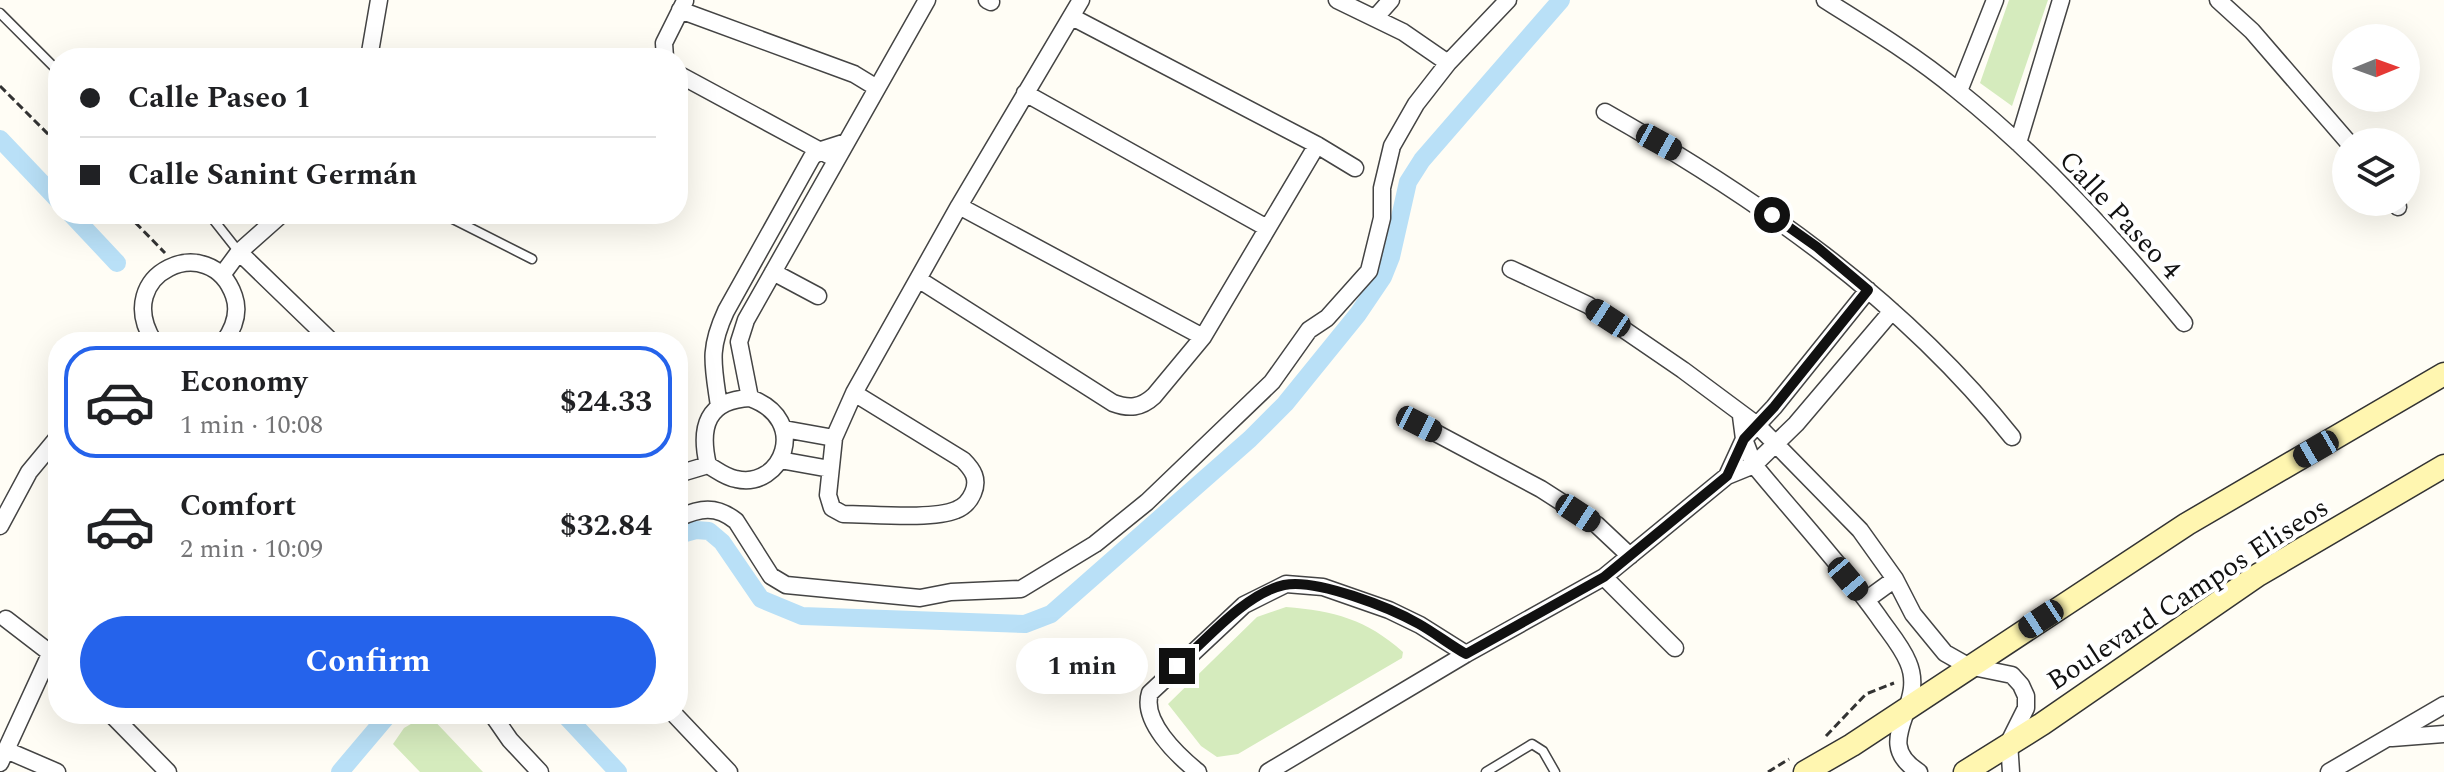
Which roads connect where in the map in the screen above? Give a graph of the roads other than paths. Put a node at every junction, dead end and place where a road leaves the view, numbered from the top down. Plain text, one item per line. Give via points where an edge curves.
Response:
1 (379, 0) edge
2 (927, 0) edge
3 (1081, 0) edge
4 (1337, 0) edge
5 (1391, 0) edge
6 (1508, 0) edge
7 (1825, 0) edge
8 (1995, 0) edge
9 (2061, 0) edge
10 (2218, 0) edge
11 (683, 5) edge
12 (0, 13) edge
13 (1072, 17) junction
14 (1375, 18) junction
15 (371, 48) edge
16 (664, 48) edge
17 (48, 61) edge
18 (1448, 63) junction
19 (688, 79) edge
20 (877, 88) junction
21 (1959, 91) junction
22 (1025, 93) junction
23 (1605, 112) dead end
24 (2336, 128) edge
25 (846, 142) junction
26 (2018, 143) junction
27 (1317, 145) junction
28 (821, 150) junction
29 (836, 161) junction
30 (1355, 168) dead end
31 (959, 206) junction
32 (217, 224) edge
33 (271, 224) edge
34 (463, 224) edge
35 (1267, 228) junction
36 (239, 252) junction
37 (532, 259) dead end
38 (1511, 269) dead end
39 (773, 272) junction
40 (222, 275) junction
41 (918, 279) junction
42 (1868, 290) junction
43 (818, 296) dead end
44 (1892, 311) junction
45 (2184, 323) dead end
46 (148, 332) edge
47 (230, 332) edge
48 (322, 332) edge
49 (1203, 337) junction
50 (2444, 374) edge
51 (854, 393) junction
52 (750, 398) junction
53 (719, 406) junction
54 (1741, 416) junction
55 (1419, 424) dead end
56 (1757, 425) junction
57 (784, 429) junction
58 (2012, 437) dead end
59 (834, 438) junction
60 (1744, 439) junction
61 (1776, 444) junction
62 (48, 449) edge
63 (780, 460) junction
64 (708, 465) junction
65 (1754, 465) junction
66 (2444, 466) edge
67 (830, 469) junction
68 (688, 471) edge
69 (1727, 476) junction
70 (688, 514) edge
71 (0, 526) edge
72 (1630, 556) junction
73 (1604, 577) junction
74 (1895, 579) junction
75 (1866, 600) junction
76 (1913, 614) junction
77 (6, 619) dead end
78 (1888, 632) junction
79 (1675, 648) dead end
80 (48, 651) edge
81 (1466, 654) junction
82 (1968, 666) junction
83 (48, 668) edge
84 (2444, 705) edge
85 (1910, 706) junction
86 (121, 724) edge
87 (499, 724) edge
88 (683, 724) edge
89 (2444, 734) edge
90 (2386, 738) junction
91 (2009, 742) junction
92 (3, 756) edge
93 (1798, 765) edge
94 (57, 772) edge
95 (168, 772) edge
96 (540, 772) edge
97 (729, 772) edge
98 (1198, 772) edge
99 (1268, 772) edge
100 (1486, 772) edge
101 (1555, 772) edge
102 (1919, 772) edge
103 (1965, 772) edge
104 (2011, 772) edge
105 (2329, 772) edge

1 - 15 street
2 - 20 street
3 - 13 street
4 - 14 street
5 - 14 street
6 - 18 street
7 - 21 street, Calle Paseo 4
8 - 21 street
9 - 26 street
10 - 24 street via 2252,31
11 - 16 street
11 - 20 street
12 - 17 lane
13 - 22 street
13 - 27 street
14 - 18 street
18 - 70 street via 1392,146 1369,271 1327,318 1309,330 1272,382 1147,502 1095,544 1021,589 920,598 786,585 771,576 728,515 698,509
19 - 28 street
20 - 25 street
21 - 26 street, Calle Paseo 4
22 - 31 street
22 - 35 street
23 - 42 street via 1750,199
25 - 28 street
25 - 29 street
26 - 45 street, Calle Paseo 4 via 2124,250
27 - 30 street
27 - 35 street
28 - 29 street
28 - 53 street via 812,157 714,337
29 - 39 street
31 - 41 street
31 - 49 street
32 - 36 lane
33 - 36 street
34 - 37 lane
35 - 49 street
36 - 40 street
36 - 48 street
38 - 54 street via 1588,305
39 - 43 street
39 - 52 street via 739,342
40 - 46 street via 193,262 176,264 156,277 144,297
40 - 47 street via 236,302
41 - 49 street via 1124,407 1154,396
41 - 51 street
42 - 44 street
42 - 56 street
44 - 58 street
44 - 61 street
50 - 82 main road, Boulevard Campos Eliseos via 2187,524
51 - 59 street
51 - 67 street via 963,460 976,485 971,499 958,510 941,514 843,514 832,508 828,495
52 - 53 street
52 - 57 street via 765,403
53 - 64 street via 703,433
54 - 56 street
54 - 60 street
55 - 72 street via 1541,489 1597,525
56 - 60 street
56 - 61 street
57 - 59 street
57 - 63 street
59 - 67 street
60 - 65 street
60 - 69 street
61 - 65 street
61 - 74 street via 1860,530
62 - 71 street
63 - 64 street via 754,479 738,480
63 - 67 street
64 - 68 street
65 - 69 street
65 - 75 street
66 - 91 main road, Boulevard Campos Eliseos via 2258,575
69 - 72 street
72 - 73 street
73 - 79 street
73 - 81 street
74 - 75 street
74 - 76 street
75 - 78 street
76 - 78 street
76 - 82 street via 1945,653
77 - 80 street
78 - 85 street via 1905,654 1913,678
81 - 98 street via 1389,610 1323,587 1286,584 1264,593 1244,605 1150,693 1152,722
81 - 99 street
82 - 85 main road, Boulevard Campos Eliseos
82 - 91 street via 2001,671 2021,685 2026,708
83 - 92 street
84 - 90 street
85 - 93 main road, Boulevard Campos Eliseos
85 - 102 street via 1898,746
86 - 95 street
87 - 96 street
88 - 97 street
89 - 90 street
90 - 105 street
91 - 103 main road, Boulevard Campos Eliseos
91 - 104 street
92 - 94 street
100 - 101 lane via 1532,744 1543,751

